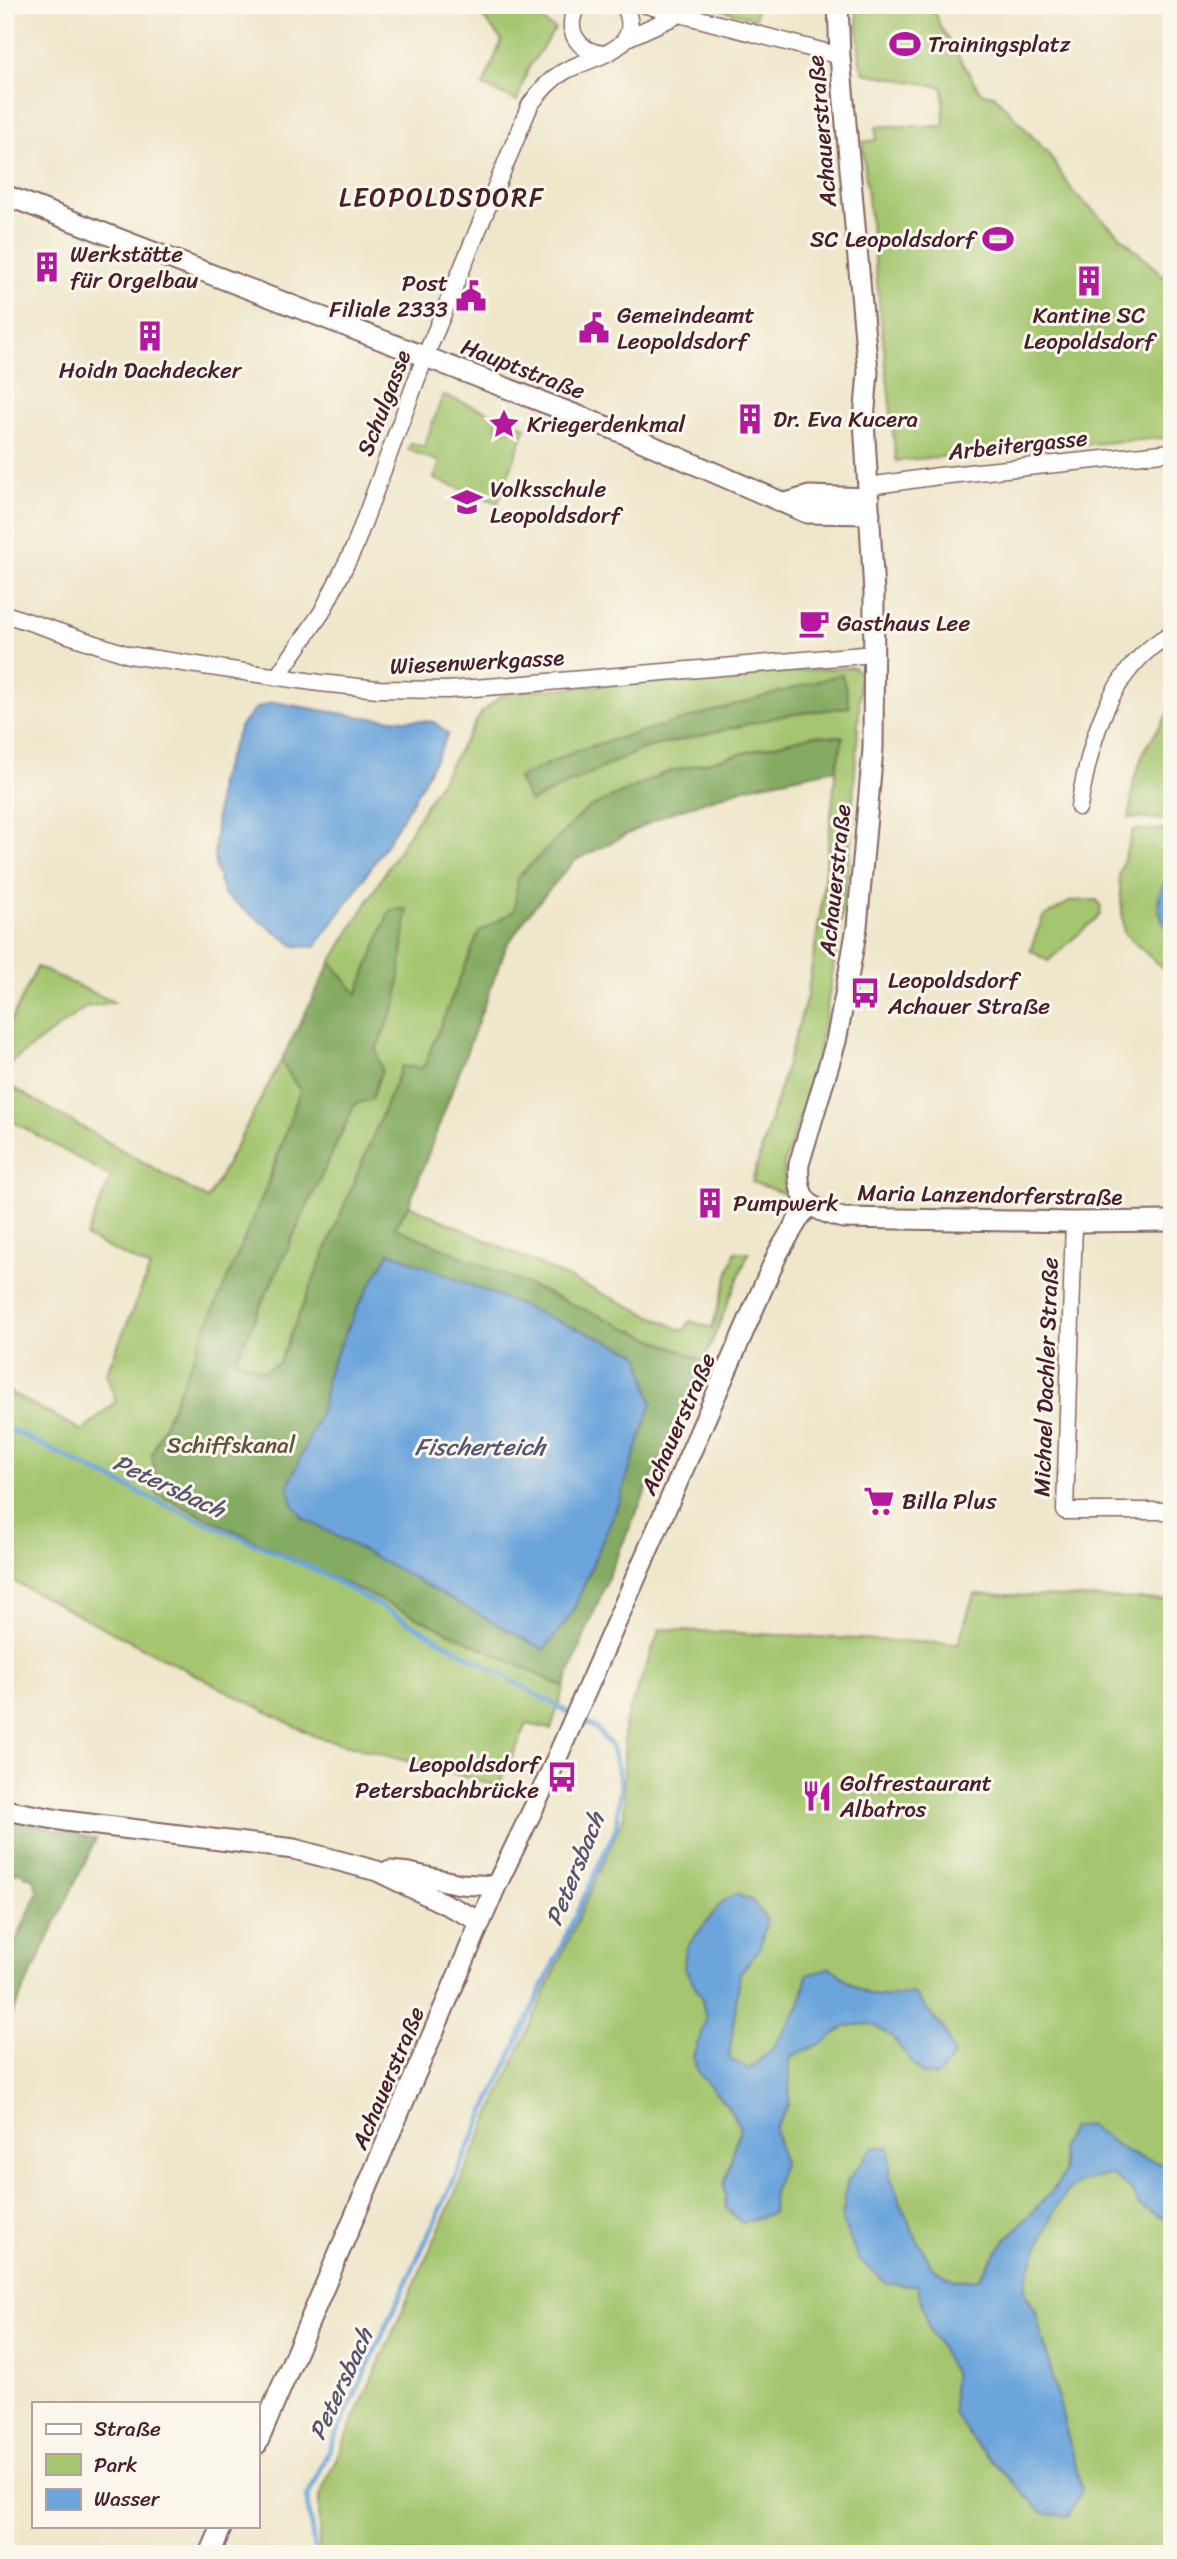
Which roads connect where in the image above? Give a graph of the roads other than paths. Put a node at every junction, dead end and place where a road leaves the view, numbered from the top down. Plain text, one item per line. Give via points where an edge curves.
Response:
1 (578, 5) edge
2 (624, 5) edge
3 (646, 5) edge
4 (838, 5) edge
5 (678, 15) junction
6 (627, 38) junction
7 (603, 54) junction
8 (840, 56) junction
9 (5, 195) edge
10 (425, 357) junction
11 (1172, 452) edge
12 (869, 499) junction
13 (5, 614) edge
14 (1172, 633) edge
15 (874, 654) junction
16 (277, 677) junction
17 (1079, 807) dead end
18 (810, 1206) junction
19 (1172, 1221) edge
20 (1074, 1222) junction
21 (1172, 1511) edge
22 (5, 1810) edge
23 (377, 1871) junction
24 (496, 1885) junction
25 (480, 1921) junction
26 (259, 2439) edge
27 (221, 2528) edge
28 (209, 2554) edge

1 - 7 street via 571,23 577,42
2 - 6 street via 629,15
3 - 5 street
4 - 8 street, Achauerstraße
5 - 6 street, Schulgasse
5 - 8 street
6 - 7 street, Schulgasse
7 - 10 street, Schulgasse via 547,83 530,105
8 - 12 street, Achauerstraße via 867,372 864,420
9 - 10 street, Hauptstraße
10 - 12 street, Hauptstraße via 630,436 786,503 809,496
10 - 16 street, Schulgasse via 354,548 322,612
11 - 12 street, Arbeitergasse via 939,476
12 - 15 street, Achauerstraße
13 - 16 street, Wiesenwerkgasse via 129,655
14 - 17 street via 1137,663 1113,692 1088,757
15 - 16 street, Wiesenwerkgasse via 447,690 378,690
15 - 18 street, Achauerstraße via 873,749 857,927 836,1041 799,1164 798,1179
18 - 20 street, Maria Lanzendorferstraße via 843,1218
18 - 24 street, Achauerstraße via 778,1253 568,1734
19 - 20 street, Maria Lanzendorferstraße
20 - 21 street, Michael Dachler Straße via 1065,1511
22 - 23 street via 294,1849
23 - 24 street
23 - 25 street
24 - 25 street, Achauerstraße
25 - 26 street, Achauerstraße
27 - 28 street

